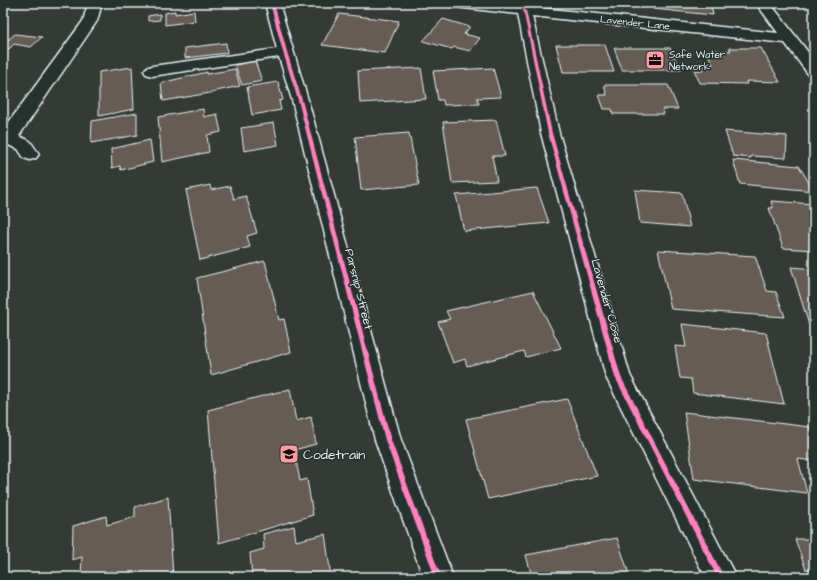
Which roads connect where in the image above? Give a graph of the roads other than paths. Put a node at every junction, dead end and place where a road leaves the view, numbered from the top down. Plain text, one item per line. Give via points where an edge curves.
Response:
1 (95, 3) edge
2 (272, 3) edge
3 (455, 3) edge
4 (763, 3) edge
5 (524, 10) junction
6 (791, 39) junction
7 (285, 52) junction
8 (152, 71) dead end
9 (814, 71) edge
10 (5, 137) edge
11 (30, 154) dead end
12 (438, 577) edge
13 (721, 577) edge

1 - 10 street via 90,21
2 - 7 street, Parsnip Street
3 - 5 street, Lavender Lane
4 - 6 street
5 - 6 street, Lavender Lane
5 - 13 street, Lavender Close via 550,133 618,377
6 - 9 street
7 - 8 street
7 - 12 street, Parsnip Street via 300,100 388,440
10 - 11 street via 24,144

